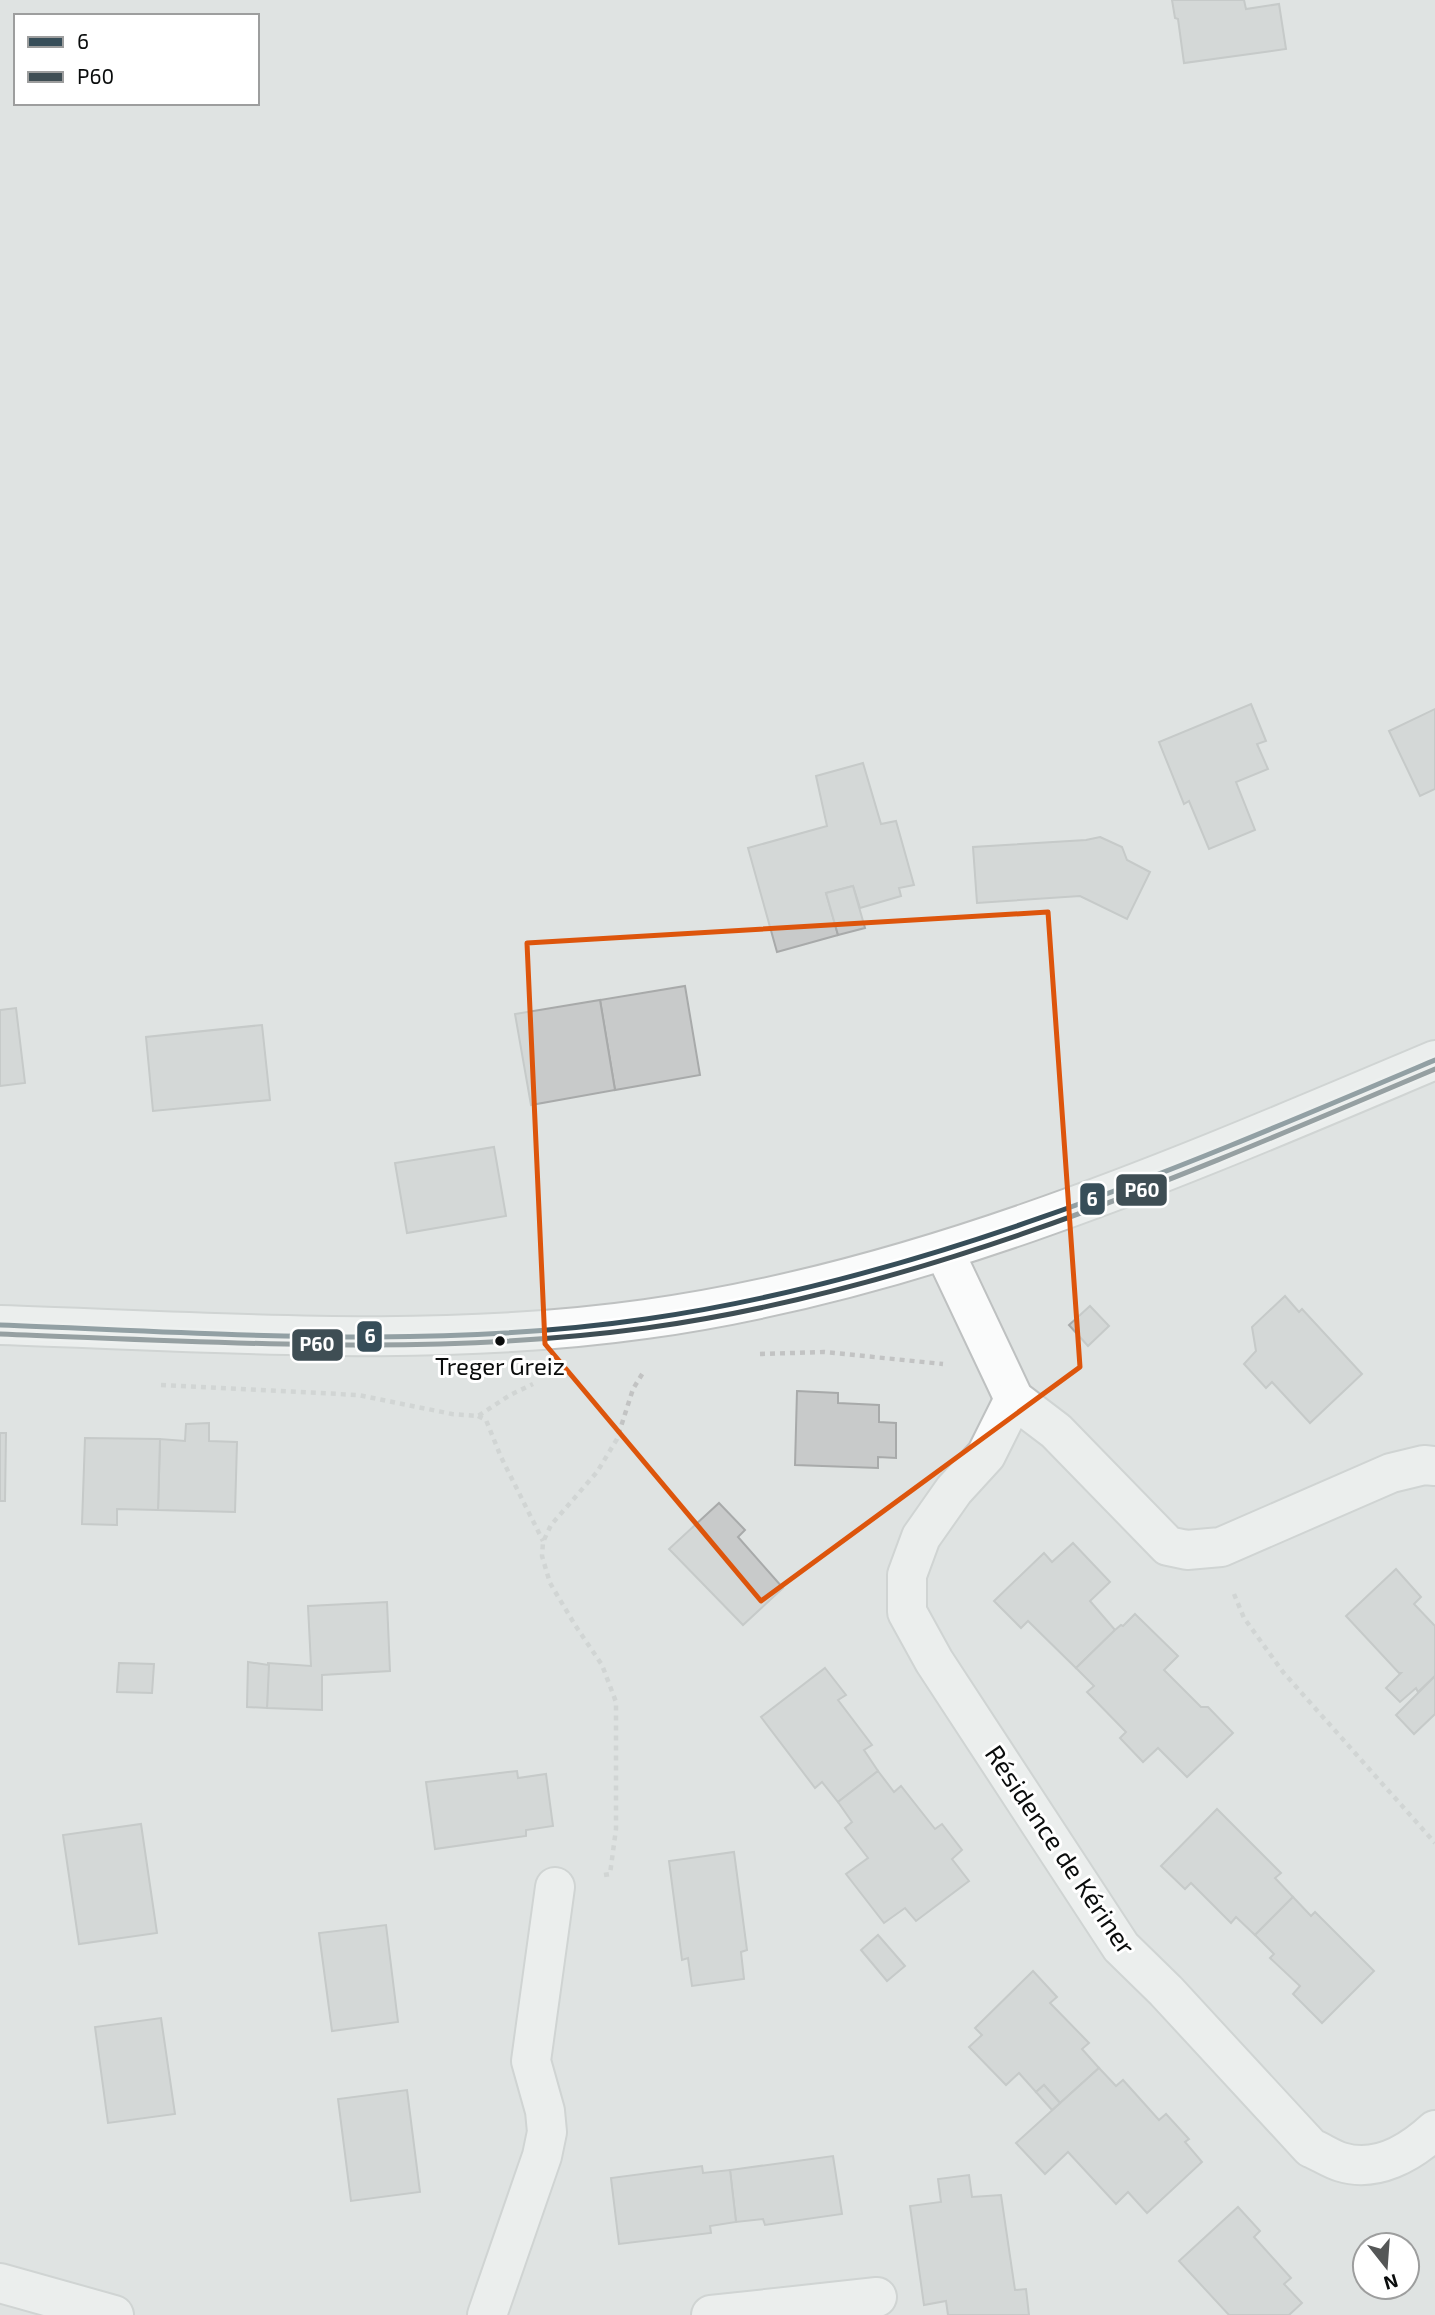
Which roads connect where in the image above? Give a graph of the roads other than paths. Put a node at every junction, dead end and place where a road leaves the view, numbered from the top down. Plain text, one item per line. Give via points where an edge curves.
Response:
1 (1435, 1060) edge
2 (944, 1251) junction
3 (0, 1325) edge
4 (1014, 1399) junction
5 (1435, 1466) edge
6 (555, 1887) road end
7 (1435, 2130) edge
8 (0, 2283) edge
9 (877, 2297) dead end
10 (114, 2315) edge
11 (487, 2315) edge
12 (711, 2315) edge

1 - 2 street via 1214,1152
2 - 3 street via 729,1305 529,1331 304,1335
2 - 4 street
4 - 5 street via 1056,1431 1168,1546 1187,1550 1220,1547 1391,1473
4 - 7 street, Résidence de Kériner via 986,1455 921,1537 907,1575 907,1612 934,1661 1121,1947 1311,2148 1343,2162 1380,2164 1420,2144
6 - 11 street via 531,2061 547,2132
8 - 10 street
9 - 12 street

